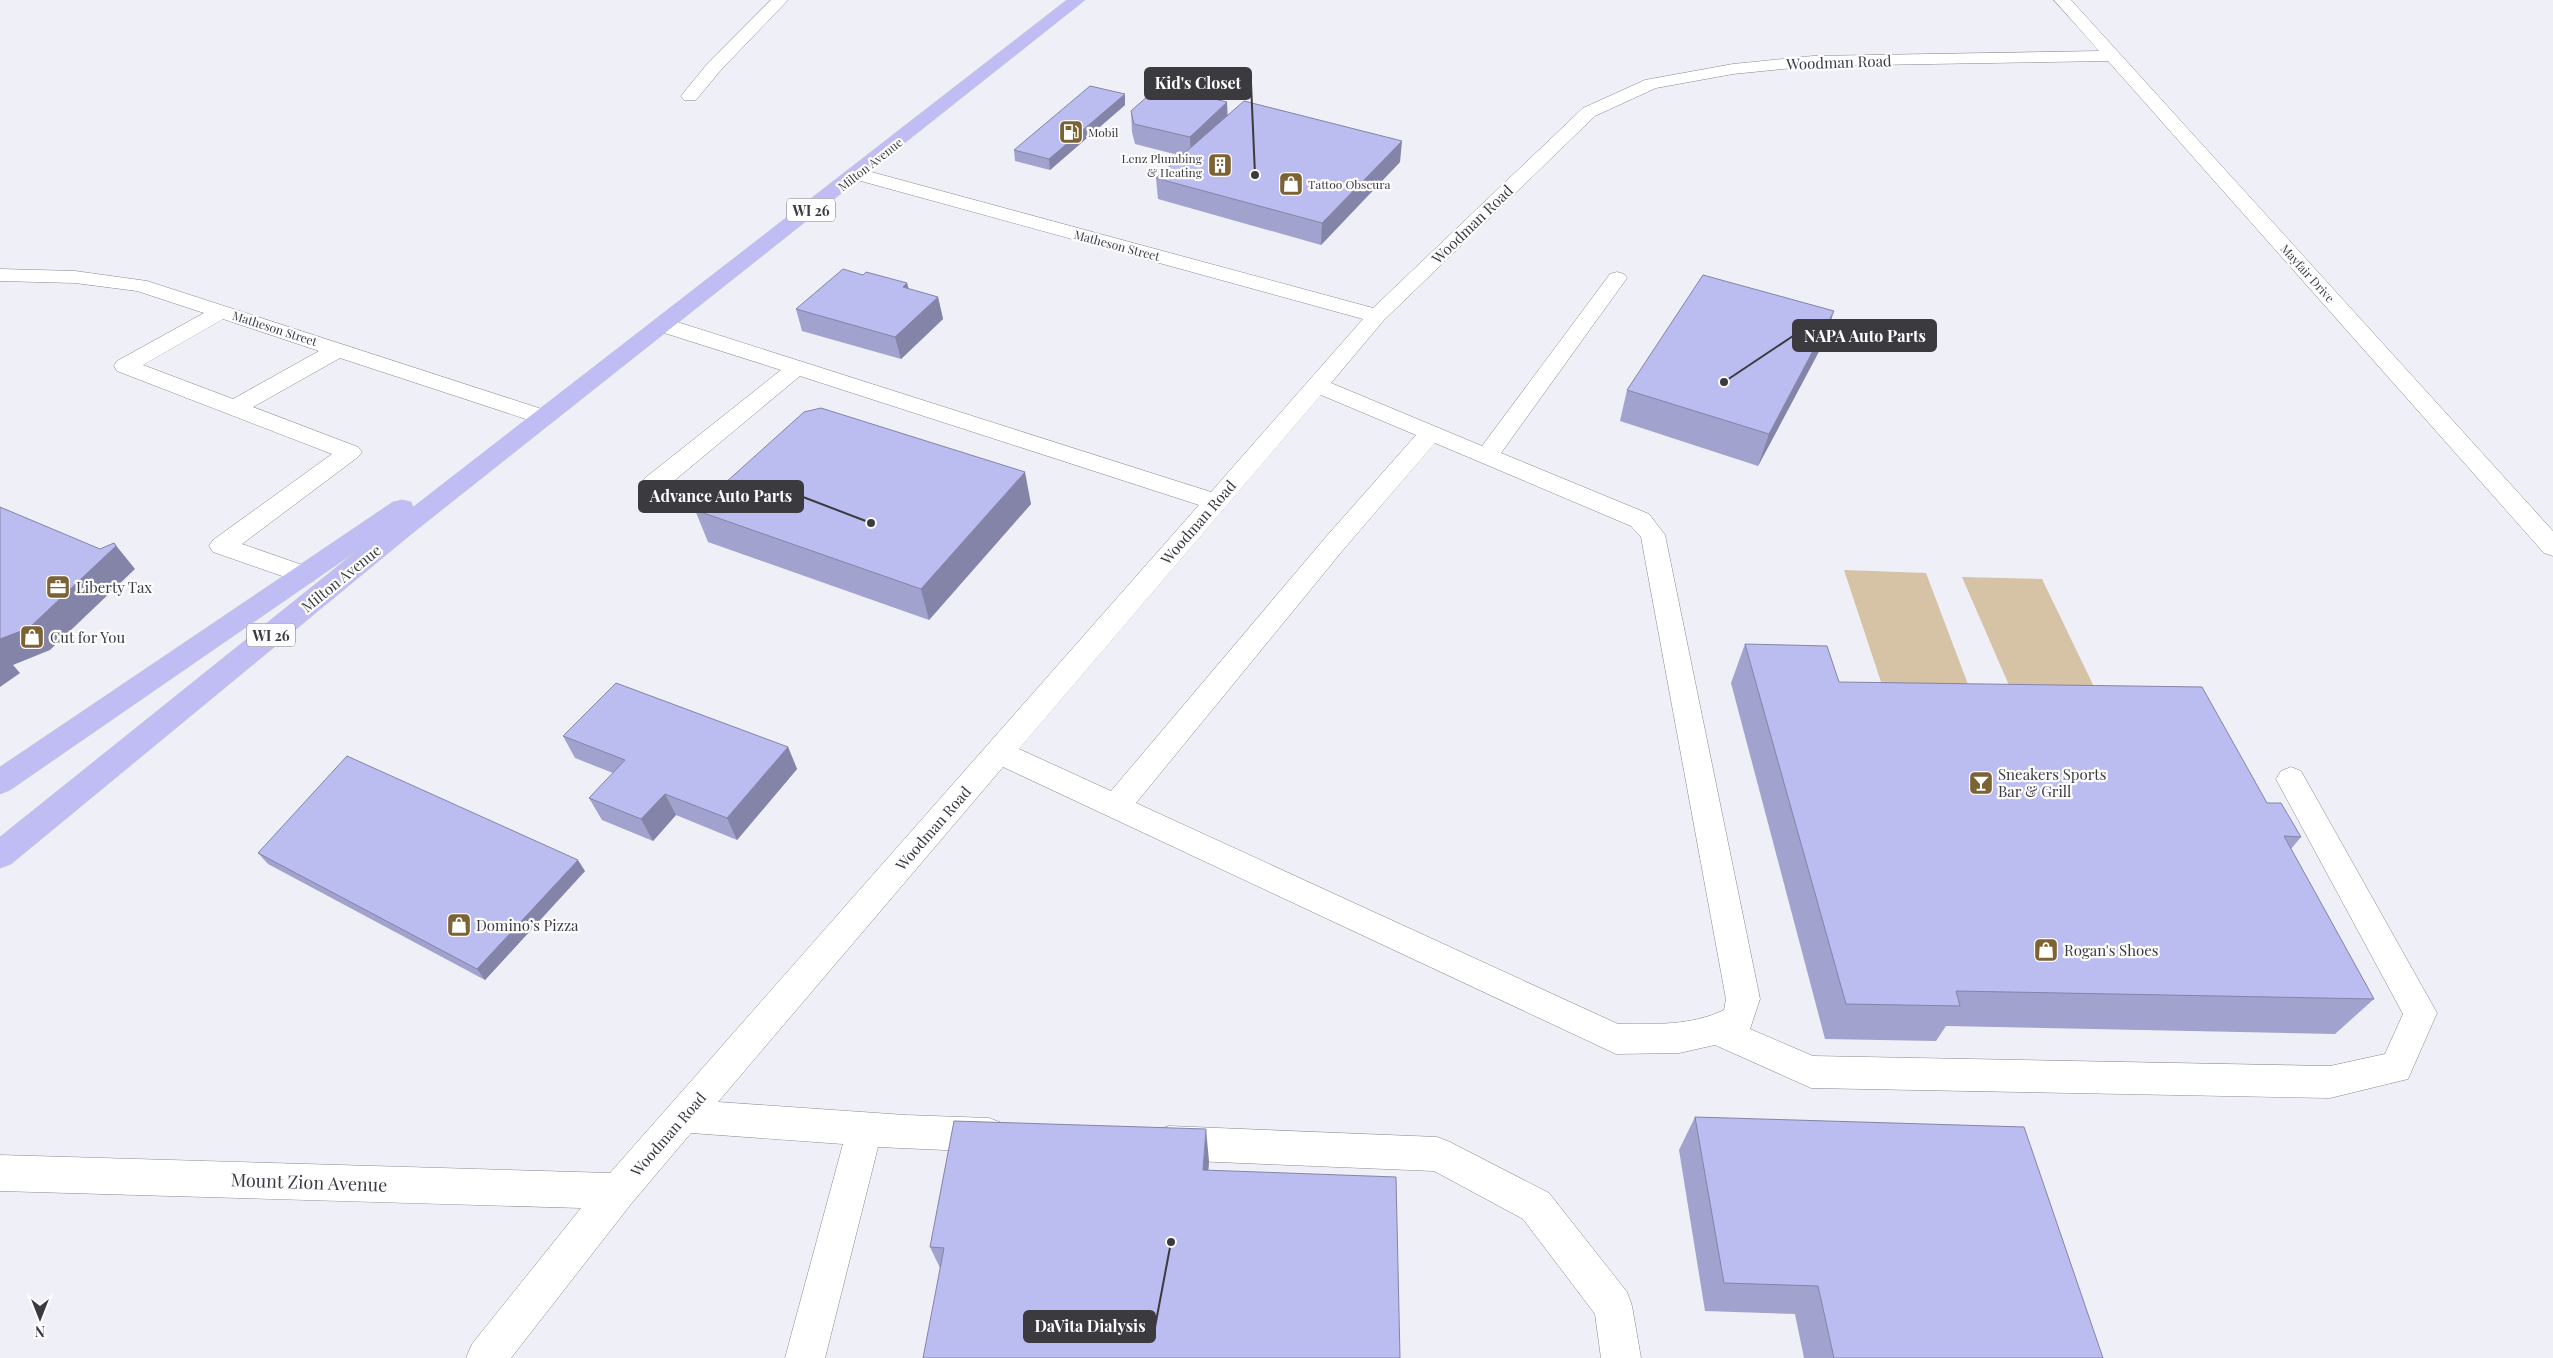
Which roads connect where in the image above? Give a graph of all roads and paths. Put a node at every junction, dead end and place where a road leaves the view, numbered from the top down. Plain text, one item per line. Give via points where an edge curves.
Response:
1 (780, 0) edge
2 (1077, 0) edge
3 (2062, 0) edge
4 (2112, 56) junction
5 (690, 96) dead end
6 (857, 174) junction
7 (0, 275) edge
8 (1617, 278) dead end
9 (222, 311) junction
10 (1377, 316) junction
11 (663, 325) junction
12 (339, 349) junction
13 (797, 368) junction
14 (1316, 385) junction
15 (234, 408) junction
16 (543, 417) junction
17 (1431, 433) junction
18 (1487, 456) junction
19 (654, 484) dead end
20 (1216, 502) junction
21 (2550, 540) edge
22 (305, 575) junction
23 (998, 752) junction
24 (2291, 779) dead end
25 (0, 782) edge
26 (1116, 806) junction
27 (0, 855) edge
28 (1719, 1031) junction
29 (683, 1116) junction
30 (865, 1128) junction
31 (1023, 1137) edge
32 (1142, 1142) edge
33 (0, 1173) edge
34 (618, 1191) junction
35 (486, 1358) edge
36 (805, 1358) edge
37 (1621, 1358) edge

1 - 5 street
2 - 6 main road, Milton Avenue / WI 26
3 - 4 street, Mayfair Drive
4 - 10 street, Woodman Road via 1814,61 1733,69 1651,84 1588,112
4 - 21 street, Mayfair Drive
6 - 10 street, Matheson Street
6 - 11 main road, Milton Avenue / WI 26
7 - 9 street, Matheson Street via 140,285
8 - 18 street
9 - 12 street, Matheson Street
9 - 15 street via 125,366
10 - 14 street, Woodman Road
11 - 13 street
11 - 16 main road, Milton Avenue / WI 26
12 - 15 street
12 - 16 street, Matheson Street
13 - 19 street
13 - 20 street
14 - 17 street
14 - 20 street, Woodman Road
15 - 22 street via 350,452 222,546
16 - 22 main road, Milton Avenue / WI 26 via 507,432
16 - 27 main road, Milton Avenue / WI 26
17 - 18 street
17 - 26 street
18 - 28 street via 1640,520 1653,535 1743,1000 1738,1019
20 - 23 street, Woodman Road
22 - 25 main road, Milton Avenue / WI 26
23 - 26 street
23 - 29 street, Woodman Road
24 - 28 street via 2420,1013 2396,1068 2330,1082 1811,1072
26 - 28 street via 1616,1039 1679,1040
29 - 30 street
29 - 34 street, Woodman Road
30 - 31 street
30 - 36 street
32 - 37 street via 1437,1154 1536,1206 1613,1306
33 - 34 street, Mount Zion Avenue
34 - 35 street, Woodman Road

